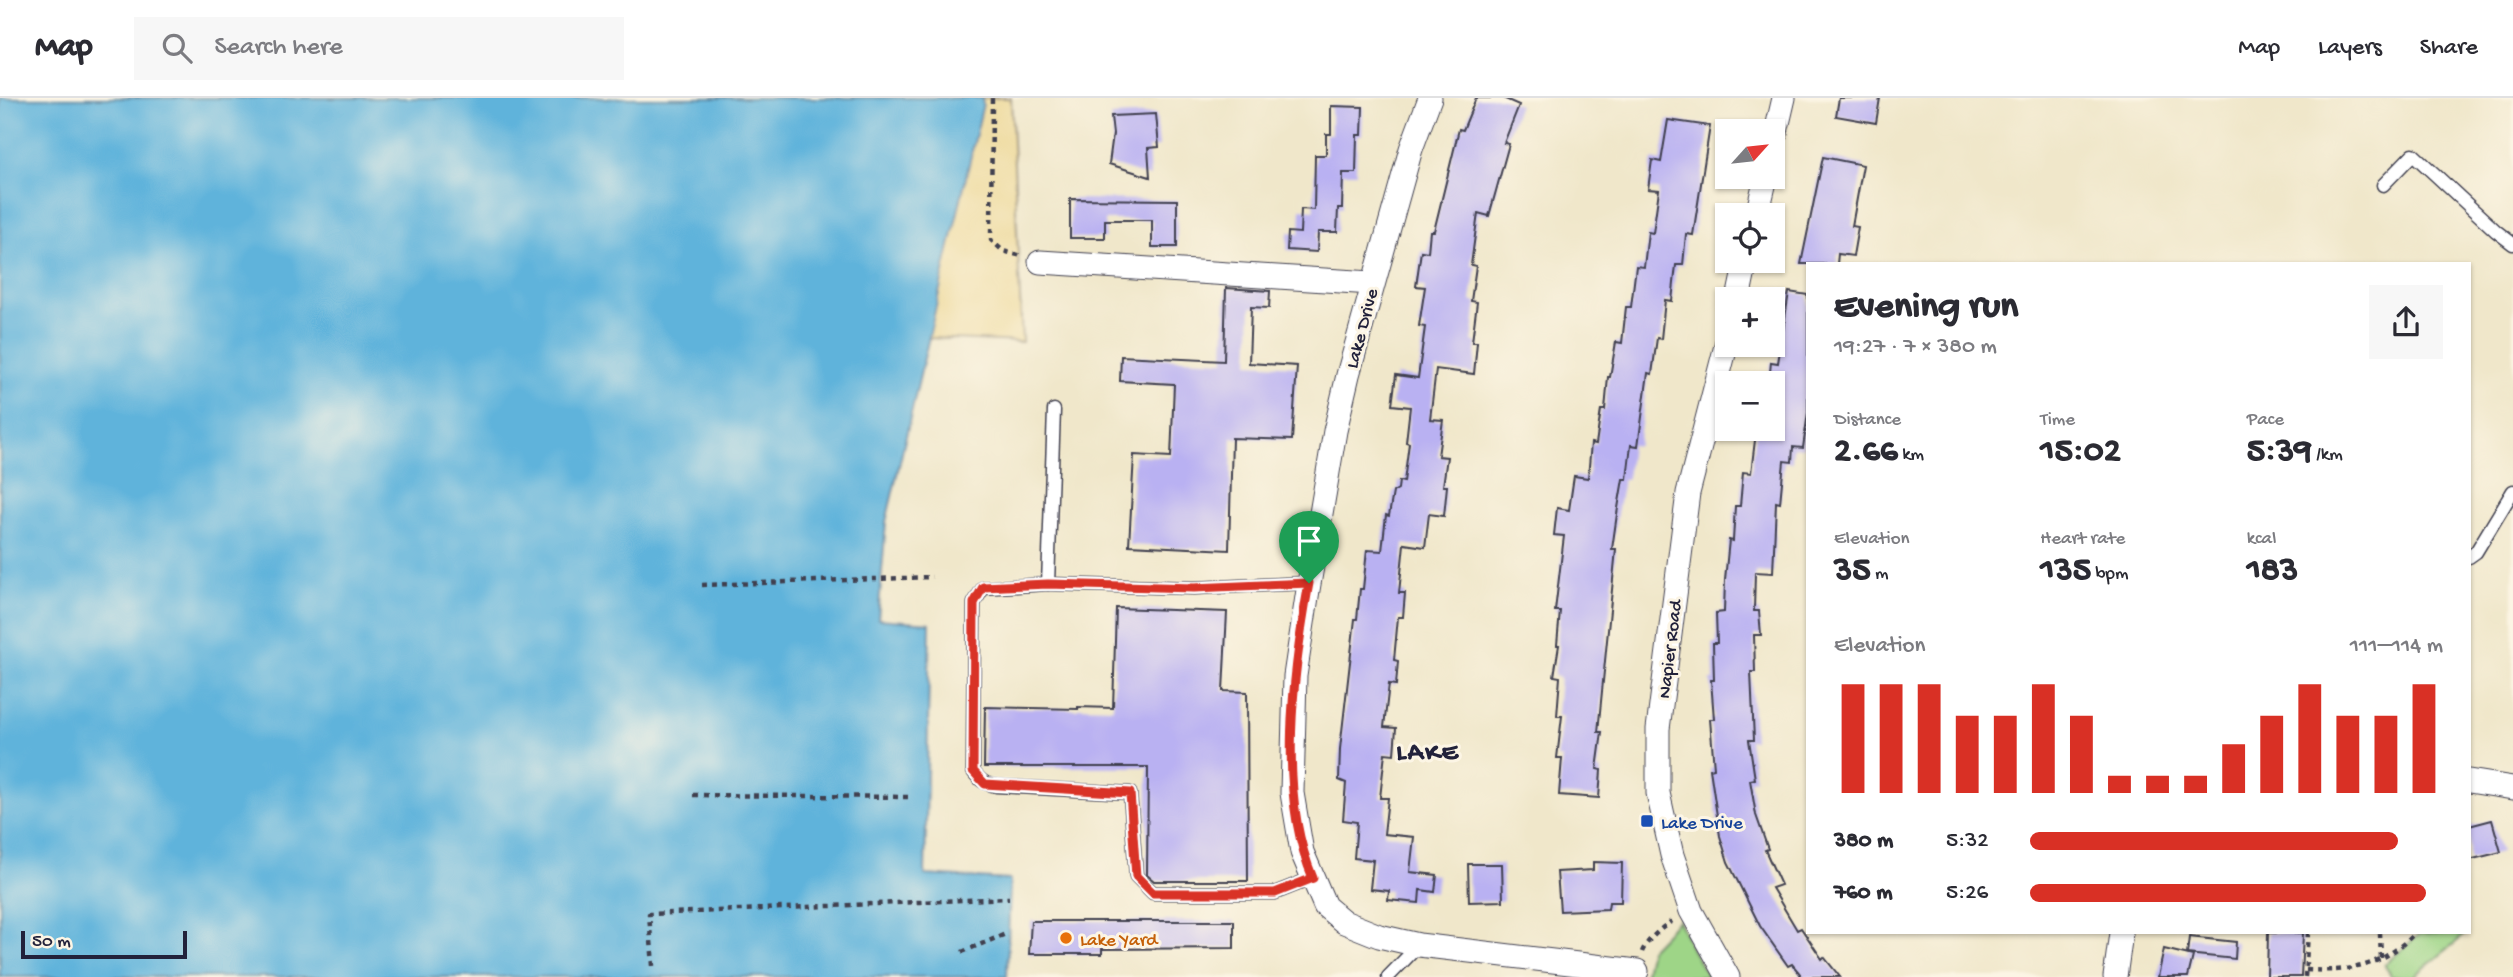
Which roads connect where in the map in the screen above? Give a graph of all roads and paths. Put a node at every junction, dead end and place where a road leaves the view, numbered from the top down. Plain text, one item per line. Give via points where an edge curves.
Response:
1 (992, 98) edge
2 (1430, 98) edge
3 (1784, 98) edge
4 (1779, 119) edge
5 (2383, 185) dead end
6 (2513, 244) edge
7 (1040, 262) joint
8 (1372, 283) junction
9 (1723, 357) edge
10 (1054, 410) dead end
11 (2513, 491) edge
12 (2471, 556) edge
13 (932, 578) dead end
14 (1309, 583) junction
15 (1048, 584) junction
16 (702, 585) dead end
17 (2471, 781) edge
18 (2513, 788) edge
19 (693, 795) dead end
20 (911, 797) dead end
21 (1313, 878) junction
22 (1009, 898) dead end
23 (1691, 911) junction
24 (1008, 933) dead end
25 (2121, 934) edge
26 (2308, 934) edge
27 (2381, 934) edge
28 (2414, 934) edge
29 (1419, 945) junction
30 (962, 951) dead end
31 (2381, 960) junction
32 (653, 966) dead end
33 (1579, 970) edge
34 (2306, 970) junction
35 (1637, 971) joint
36 (1388, 977) edge
37 (1728, 977) edge
38 (2115, 977) edge
39 (2305, 977) edge

1 - 7 path via 991,240 1003,251
2 - 8 street, Lake Drive
3 - 4 street
5 - 6 lane via 2413,154
7 - 8 street
8 - 14 street, Lake Drive via 1335,431
9 - 23 street, Napier Road via 1688,494 1658,729 1658,793
10 - 15 lane
11 - 12 lane
13 - 16 path
14 - 15 lane via 1194,588
14 - 21 street, Lake Drive via 1295,676 1292,793 1302,852
15 - 21 lane via 983,587 974,603 973,771 977,777 997,786 1130,793 1136,876 1153,893 1275,893
17 - 18 street
19 - 20 path
21 - 29 street, Lake Drive via 1325,906 1345,922
22 - 32 path via 649,915
23 - 35 path via 1664,926 1644,947
23 - 37 street, Napier Road
24 - 30 path
25 - 38 street
26 - 34 path
27 - 31 path
28 - 31 path
29 - 33 street, Lake Drive
29 - 36 lane
31 - 34 path via 2353,970
33 - 35 street, Lake Drive
34 - 39 path

